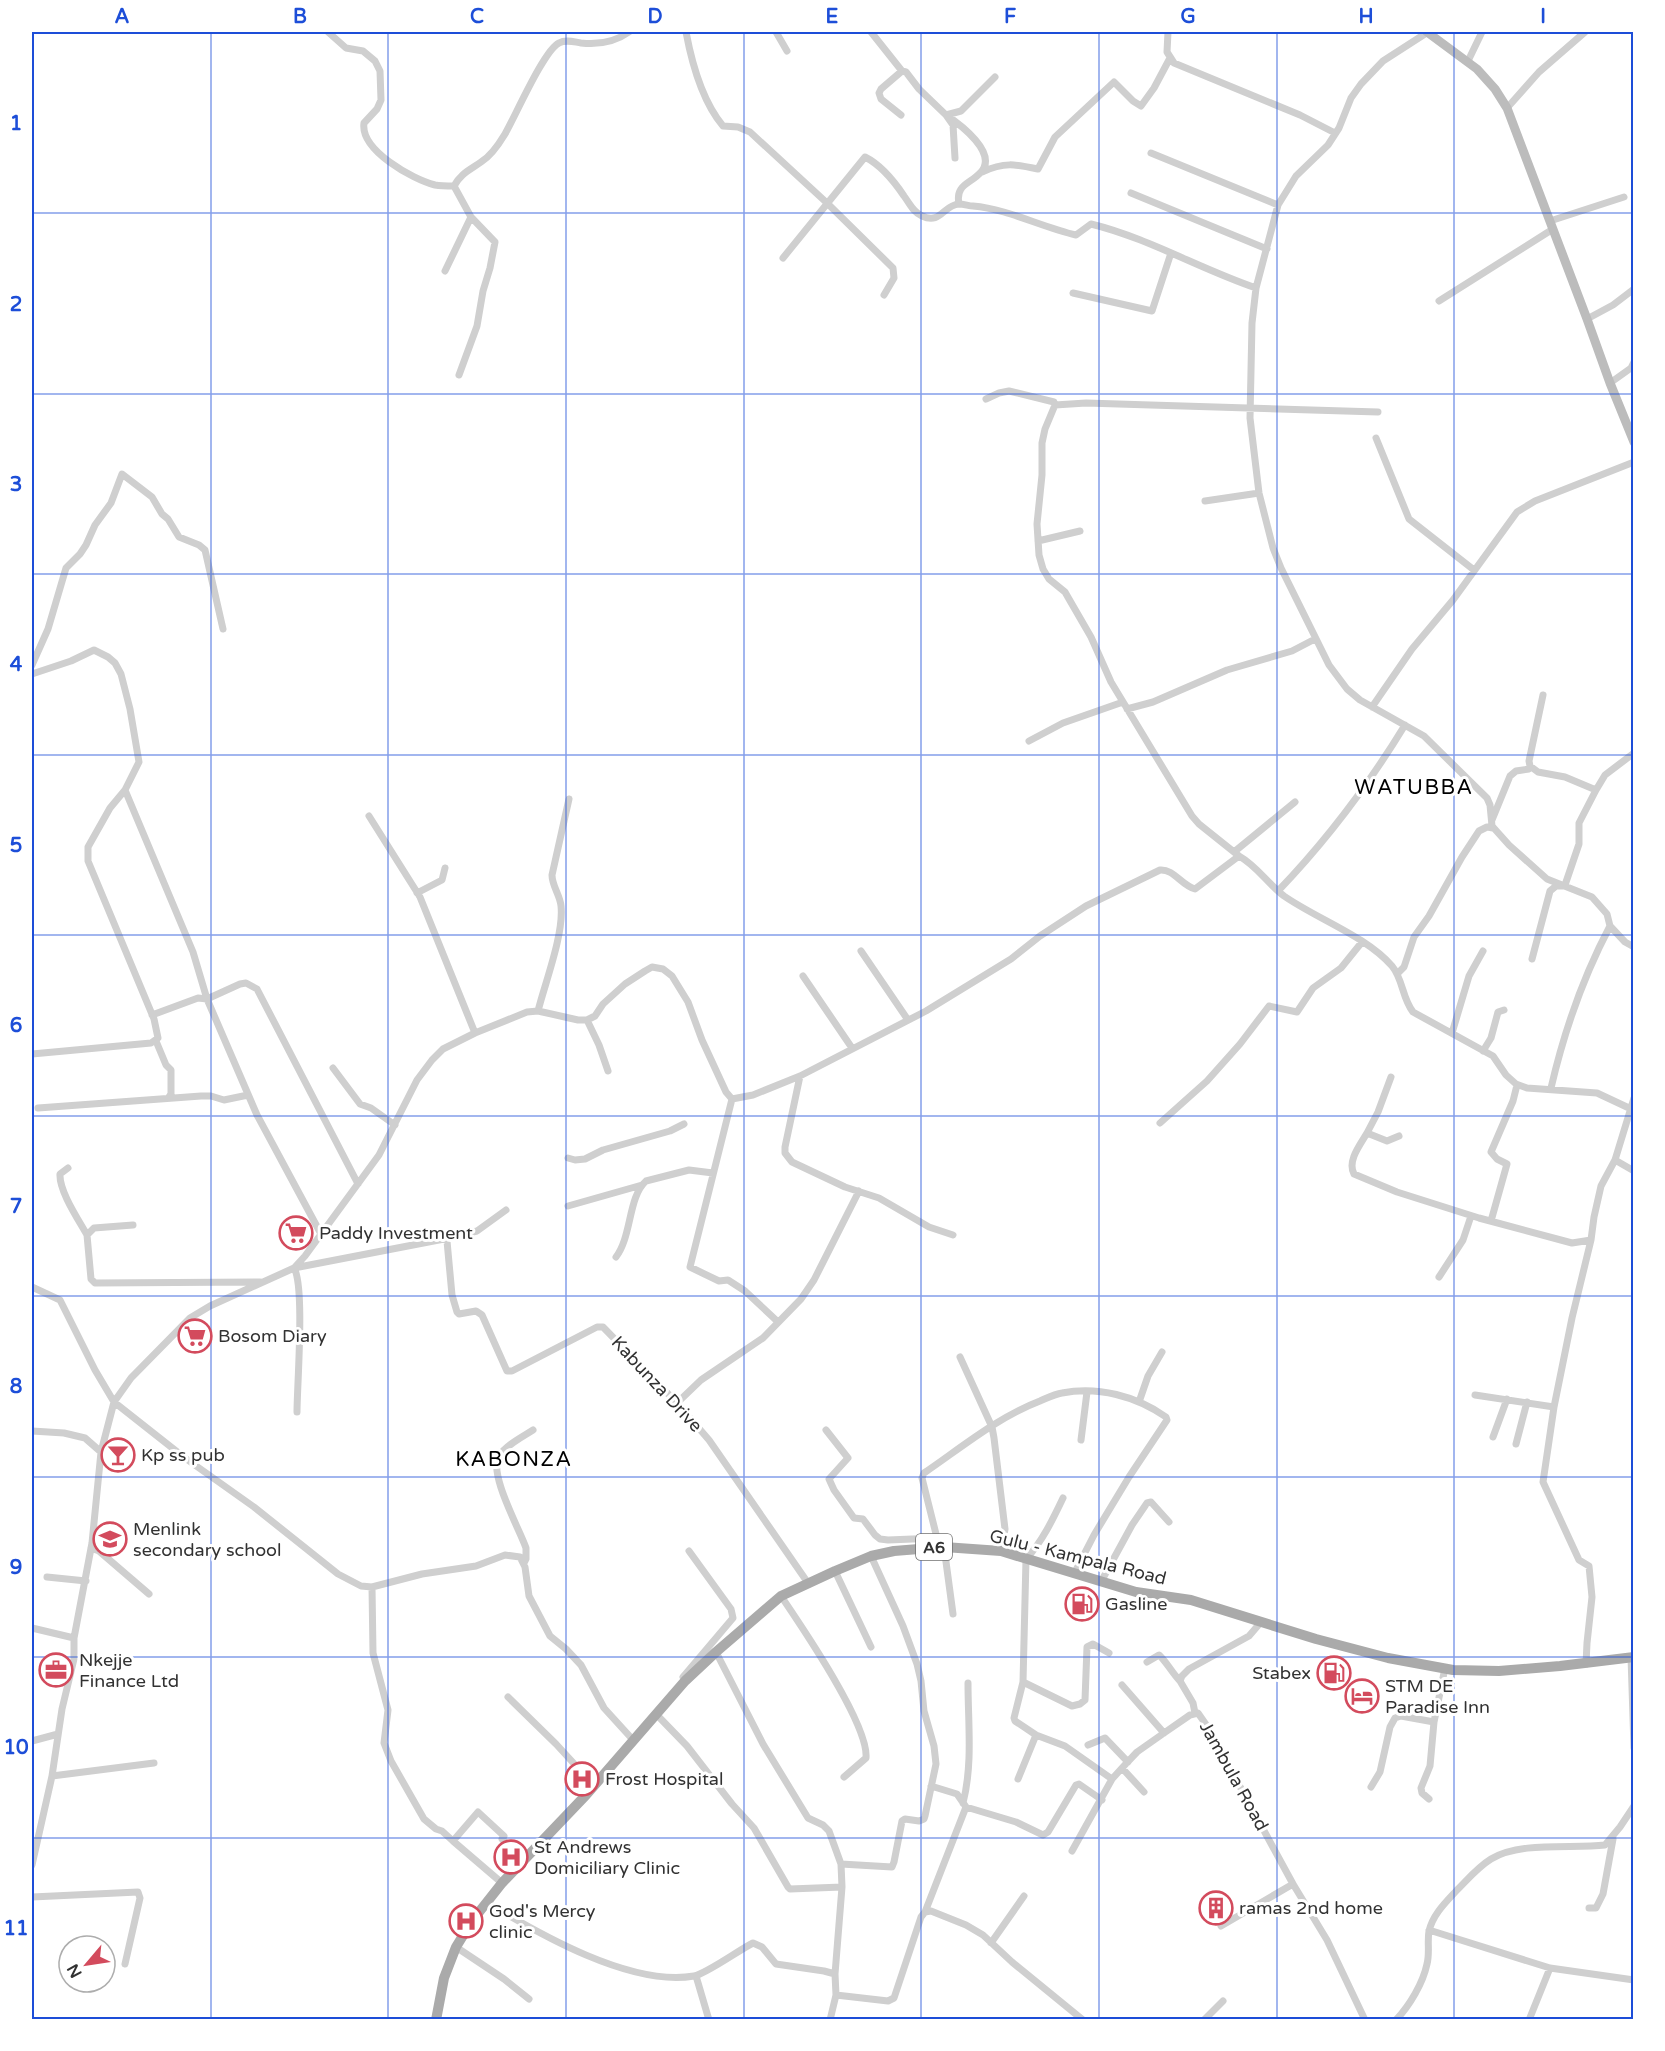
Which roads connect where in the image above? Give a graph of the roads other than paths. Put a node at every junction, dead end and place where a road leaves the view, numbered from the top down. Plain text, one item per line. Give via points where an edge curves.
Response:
1 (328, 32) edge
2 (629, 32) edge
3 (686, 32) edge
4 (776, 32) edge
5 (871, 32) edge
6 (1168, 32) edge
7 (1428, 32) edge
8 (1482, 32) edge
9 (1585, 32) edge
10 (787, 51) dead end
11 (1170, 58) junction
12 (1468, 61) junction
13 (902, 71) junction
14 (995, 77) dead end
15 (1507, 108) junction
16 (946, 115) junction
17 (901, 116) dead end
18 (1335, 133) junction
19 (1151, 153) dead end
20 (955, 158) dead end
21 (982, 172) junction
22 (454, 186) junction
23 (1131, 193) dead end
24 (1624, 197) dead end
25 (827, 203) junction
26 (959, 204) junction
27 (1278, 205) junction
28 (471, 217) junction
29 (1551, 225) junction
30 (1267, 249) junction
31 (1171, 254) junction
32 (783, 258) dead end
33 (445, 271) dead end
34 (1256, 288) junction
35 (1634, 289) edge
36 (1073, 293) dead end
37 (884, 294) dead end
38 (1439, 301) dead end
39 (1587, 319) junction
40 (1634, 362) edge
41 (459, 375) dead end
42 (1610, 383) junction
43 (986, 399) dead end
44 (1055, 405) junction
45 (1378, 412) dead end
46 (1376, 438) dead end
47 (1634, 442) edge
48 (1634, 462) edge
49 (1259, 493) junction
50 (1205, 501) dead end
51 (1080, 531) dead end
52 (1038, 541) junction
53 (1474, 570) junction
54 (223, 629) dead end
55 (1315, 639) junction
56 (32, 665) edge
57 (32, 674) edge
58 (1543, 695) dead end
59 (1125, 705) junction
60 (1372, 707) junction
61 (1406, 725) junction
62 (1029, 741) dead end
63 (1634, 753) edge
64 (1530, 766) junction
65 (125, 790) junction
66 (1596, 790) junction
67 (569, 799) dead end
68 (1295, 802) dead end
69 (369, 816) dead end
70 (1492, 825) junction
71 (1237, 854) junction
72 (445, 868) dead end
73 (1564, 885) junction
74 (1278, 891) junction
75 (417, 893) junction
76 (1610, 926) junction
77 (1362, 942) junction
78 (1634, 947) edge
79 (861, 951) dead end
80 (1483, 951) dead end
81 (1532, 959) dead end
82 (1397, 974) junction
83 (803, 976) dead end
84 (207, 999) junction
85 (1504, 1010) dead end
86 (538, 1011) junction
87 (152, 1015) junction
88 (587, 1020) junction
89 (908, 1020) junction
90 (475, 1033) junction
91 (1452, 1033) junction
92 (156, 1041) junction
93 (852, 1048) junction
94 (1484, 1051) junction
95 (32, 1054) edge
96 (333, 1068) dead end
97 (608, 1071) dead end
98 (800, 1076) junction
99 (1391, 1077) dead end
100 (1517, 1085) junction
101 (1551, 1088) junction
102 (248, 1095) junction
103 (169, 1097) junction
104 (1634, 1098) edge
105 (732, 1099) junction
106 (38, 1108) dead end
107 (1629, 1108) junction
108 (1160, 1123) dead end
109 (684, 1124) dead end
110 (394, 1125) junction
111 (1367, 1133) junction
112 (1399, 1136) dead end
113 (568, 1158) dead end
114 (1615, 1160) junction
115 (68, 1168) dead end
116 (1634, 1171) edge
117 (713, 1173) junction
118 (358, 1184) junction
119 (642, 1185) junction
120 (859, 1191) junction
121 (568, 1206) dead end
122 (506, 1210) dead end
123 (1471, 1216) junction
124 (1491, 1221) junction
125 (133, 1225) dead end
126 (321, 1234) junction
127 (87, 1235) junction
128 (952, 1235) dead end
129 (444, 1239) junction
130 (1592, 1240) junction
131 (616, 1257) dead end
132 (294, 1268) junction
133 (1439, 1277) dead end
134 (263, 1282) junction
135 (32, 1287) edge
136 (777, 1321) junction
137 (1162, 1352) dead end
138 (960, 1357) dead end
139 (1087, 1392) junction
140 (1475, 1395) dead end
141 (1507, 1399) junction
142 (114, 1402) junction
143 (1140, 1402) junction
144 (1527, 1402) junction
145 (677, 1404) junction
146 (1554, 1407) junction
147 (297, 1412) dead end
148 (992, 1427) junction
149 (533, 1430) dead end
150 (826, 1430) dead end
151 (32, 1431) edge
152 (1493, 1437) dead end
153 (1081, 1440) dead end
154 (1516, 1444) dead end
155 (101, 1452) junction
156 (1063, 1498) dead end
157 (1169, 1522) dead end
158 (939, 1544) junction
159 (92, 1548) junction
160 (689, 1551) dead end
161 (1001, 1551) junction
162 (871, 1556) junction
163 (1026, 1559) junction
164 (524, 1563) junction
165 (834, 1571) junction
166 (1075, 1572) junction
167 (47, 1577) dead end
168 (1102, 1580) junction
169 (86, 1581) junction
170 (808, 1583) junction
171 (372, 1587) junction
172 (149, 1594) dead end
173 (781, 1596) junction
174 (954, 1614) dead end
175 (1261, 1622) junction
176 (32, 1628) edge
177 (74, 1638) junction
178 (871, 1647) dead end
179 (716, 1652) junction
180 (1109, 1653) dead end
181 (1632, 1657) edge
182 (1147, 1662) dead end
183 (1586, 1664) junction
184 (1444, 1668) junction
185 (1180, 1681) junction
186 (1023, 1682) junction
187 (968, 1683) dead end
188 (1122, 1685) dead end
189 (508, 1697) dead end
190 (660, 1712) junction
191 (1195, 1713) junction
192 (1434, 1722) junction
193 (1164, 1733) junction
194 (58, 1734) junction
195 (1036, 1734) junction
196 (32, 1741) edge
197 (634, 1741) junction
198 (1088, 1745) dead end
199 (1634, 1748) edge
200 (1128, 1762) junction
201 (154, 1763) dead end
202 (1122, 1768) junction
203 (52, 1776) junction
204 (844, 1776) dead end
205 (1018, 1779) dead end
206 (1112, 1779) junction
207 (931, 1786) junction
208 (1371, 1786) dead end
209 (590, 1790) junction
210 (1144, 1792) dead end
211 (1429, 1799) dead end
212 (1102, 1800) junction
213 (965, 1805) junction
214 (1634, 1806) edge
215 (1613, 1836) junction
216 (453, 1841) junction
217 (1072, 1851) dead end
218 (523, 1860) junction
219 (841, 1864) junction
220 (32, 1865) edge
221 (502, 1883) junction
222 (1293, 1884) junction
223 (842, 1887) junction
224 (1024, 1896) dead end
225 (32, 1897) edge
226 (486, 1902) junction
227 (1589, 1908) dead end
228 (926, 1912) junction
229 (1221, 1926) dead end
230 (1429, 1930) junction
231 (991, 1942) junction
232 (456, 1947) junction
233 (125, 1964) dead end
234 (1550, 1968) junction
235 (835, 1974) junction
236 (696, 1976) junction
237 (1634, 1980) edge
238 (836, 1995) junction
239 (529, 1999) dead end
240 (1223, 2001) dead end
241 (436, 2019) edge
242 (709, 2019) edge
243 (830, 2019) edge
244 (1083, 2019) edge
245 (1204, 2019) edge
246 (1365, 2019) edge
247 (1396, 2019) edge
248 (1529, 2019) edge

1 - 22 street via 346,48 370,56 380,71 381,100 364,123 368,141 399,169 435,185
2 - 22 street via 606,43 565,40 555,46 504,136
3 - 25 street via 702,90 723,126 750,132
4 - 10 street
5 - 13 street
6 - 11 street
7 - 12 street
7 - 18 street via 1370,74 1351,98
8 - 12 street
9 - 15 street via 1539,72
11 - 18 street
11 - 21 street via 1141,106 1114,82 1055,137 1038,169 1014,164 996,165
12 - 15 street
13 - 16 street
13 - 17 street via 879,93
14 - 16 street via 961,111
15 - 29 street
16 - 20 street via 953,125
16 - 21 street via 983,148 986,157
18 - 27 street via 1296,176
19 - 27 street
21 - 26 street via 962,188
22 - 28 street
23 - 30 street
24 - 29 street
25 - 26 street via 865,157 875,162 921,216 936,218
25 - 32 street
25 - 37 street via 893,268 894,278
26 - 31 street via 984,207 1076,235 1091,224 1117,230
27 - 30 street
28 - 33 street
28 - 41 street via 495,242 477,326
29 - 38 street
29 - 39 street
30 - 34 street
31 - 34 street
31 - 36 street via 1152,311
34 - 49 street via 1250,406
35 - 39 street
39 - 42 street
40 - 42 street
42 - 47 street
43 - 44 street via 1009,392 1051,400
44 - 45 street
44 - 52 street via 1042,443
46 - 53 street via 1407,517
48 - 53 street via 1523,508
49 - 50 street
49 - 55 street via 1273,548
51 - 52 street
52 - 59 street via 1042,569 1065,592
53 - 60 street via 1412,648
54 - 56 street via 205,550 179,537 152,497 122,474 111,503 86,545 66,567
55 - 59 street via 1292,651 1227,670 1153,702
55 - 60 street via 1347,689
57 - 65 street via 94,650 115,663 130,709 139,762
58 - 64 street
59 - 62 street via 1063,723
59 - 71 street via 1192,816
60 - 61 street
61 - 70 street via 1424,736 1486,798
61 - 74 street via 1377,771
63 - 66 street via 1605,775
64 - 66 street
64 - 70 street via 1510,776
65 - 84 street via 192,952
65 - 87 street via 110,808 87,851
66 - 73 street via 1579,823 1579,844
67 - 86 street via 552,875 561,905 558,936
68 - 71 street
69 - 75 street
70 - 73 street via 1539,873
70 - 82 street via 1479,831 1462,857 1414,937 1404,967
71 - 74 street
71 - 89 street via 1195,889 1169,870 1160,870 1086,906 1011,959
72 - 75 street via 442,880
73 - 76 street via 1592,897 1607,914
73 - 81 street via 1550,891
74 - 77 street
75 - 90 street
76 - 78 street
76 - 101 street via 1571,1016
77 - 82 street
77 - 108 street via 1341,968 1313,988 1297,1012 1269,1006 1207,1081
79 - 89 street
80 - 91 street via 1468,976
82 - 91 street via 1413,1012
83 - 93 street
84 - 87 street via 198,998
84 - 102 street
84 - 118 street via 240,984 257,989
85 - 94 street via 1498,1012
86 - 88 street
86 - 90 street
87 - 92 street
88 - 97 street
88 - 105 street via 645,971 652,967 663,969 688,1002
89 - 93 street
90 - 110 street via 443,1049 432,1060
91 - 94 street
92 - 95 street
92 - 103 street via 171,1070
93 - 98 street
94 - 100 street
96 - 110 street via 360,1104
98 - 105 street
98 - 120 street via 785,1153 792,1162
99 - 111 street
100 - 101 street
100 - 124 street via 1491,1152 1507,1164
101 - 107 street via 1597,1093
102 - 103 street via 224,1100 211,1096
102 - 126 street
103 - 106 street
104 - 107 street
105 - 117 street
107 - 114 street
109 - 113 street via 585,1159
110 - 118 street
111 - 112 street via 1387,1141
111 - 123 street via 1352,1162 1354,1174
114 - 116 street
114 - 130 street via 1601,1186
115 - 127 street via 60,1173 62,1188
117 - 119 street via 689,1170
117 - 136 street via 690,1267 719,1281 728,1280
118 - 126 street
119 - 121 street
119 - 131 street
120 - 128 street
120 - 136 street via 814,1280 801,1299
122 - 129 street via 477,1231
123 - 124 street
123 - 133 street via 1463,1240
124 - 130 street via 1572,1242
125 - 127 street via 94,1228
126 - 132 street
127 - 134 street via 94,1283
129 - 132 street
129 - 145 street, Kabunza Drive via 455,1307 459,1314 476,1311 482,1315 507,1371 603,1327
130 - 146 street
132 - 134 street
132 - 147 street via 299,1307
134 - 142 street via 190,1318 131,1378
135 - 142 street via 60,1300
136 - 145 street via 763,1338 701,1380
137 - 143 street via 1148,1376
138 - 148 street
139 - 143 street via 1104,1391
139 - 148 street via 1061,1393 1002,1418
139 - 153 street
140 - 141 street
141 - 144 street
141 - 152 street
142 - 155 street
142 - 171 street via 338,1574
143 - 166 street via 1166,1417 1167,1422 1129,1477
144 - 146 street
144 - 154 street
145 - 170 street, Kabunza Drive via 720,1454
146 - 183 street via 1543,1482 1579,1560 1589,1566 1592,1597
148 - 158 street via 922,1475
148 - 161 street via 1005,1529
149 - 164 street via 506,1449 496,1463 498,1482 526,1548
150 - 158 street via 848,1458 829,1479 854,1518 863,1519 880,1539
151 - 155 street via 85,1438
155 - 159 street
156 - 163 street
157 - 168 street via 1155,1504 1147,1503
158 - 161 main road, Gulu - Kampala Road / A6
158 - 162 main road, Gulu - Kampala Road / A6
158 - 174 street
159 - 169 street
159 - 172 street
160 - 190 street via 732,1609 733,1618 673,1688
161 - 163 main road, Gulu - Kampala Road / A6
162 - 165 main road, Gulu - Kampala Road / A6
162 - 207 street via 917,1664 934,1746 936,1764
163 - 166 main road, Gulu - Kampala Road / A6
163 - 186 street
164 - 171 street via 520,1557 505,1555 476,1566
164 - 197 street via 529,1596 550,1636 581,1665 604,1707
165 - 170 main road, Gulu - Kampala Road / A6
165 - 178 street
166 - 168 main road, Gulu - Kampala Road / A6
167 - 169 street
168 - 175 main road, Gulu - Kampala Road / A6 via 1136,1592 1191,1600
169 - 177 street
170 - 173 main road, Gulu - Kampala Road / A6
171 - 216 street via 373,1653 388,1710 384,1743 424,1819
173 - 179 main road, Gulu - Kampala Road / A6
173 - 204 street via 859,1725 866,1758
175 - 184 main road, Gulu - Kampala Road / A6 via 1388,1658
175 - 185 street via 1249,1636 1190,1669
176 - 177 street
177 - 194 street via 74,1659
179 - 190 main road, Gulu - Kampala Road / A6
179 - 219 street via 763,1744 808,1818 829,1831
180 - 186 street via 1093,1644 1087,1647 1084,1700 1075,1706
181 - 183 main road, Gulu - Kampala Road / A6
181 - 199 street
182 - 185 street via 1161,1656
183 - 184 main road, Gulu - Kampala Road / A6 via 1499,1671
184 - 192 street
185 - 191 street
186 - 195 street via 1014,1718
187 - 213 street
188 - 193 street
189 - 209 street via 590,1781
190 - 197 main road, Gulu - Kampala Road / A6
190 - 223 street via 754,1828 790,1889
191 - 193 street, Jambula Road
191 - 222 street, Jambula Road via 1207,1726
192 - 208 street via 1395,1718 1380,1772
192 - 211 street via 1430,1766 1421,1788
193 - 200 street, Jambula Road
194 - 196 street
194 - 203 street
195 - 205 street
195 - 206 street via 1065,1746
197 - 209 main road, Gulu - Kampala Road / A6
198 - 200 street via 1105,1738
200 - 202 street, Jambula Road
201 - 203 street
202 - 206 street, Jambula Road
202 - 210 street
203 - 220 street
206 - 212 street, Jambula Road
207 - 213 street via 953,1792
207 - 219 street via 924,1819 902,1821 892,1867
209 - 218 main road, Gulu - Kampala Road / A6
212 - 213 street via 1076,1785 1043,1835
212 - 217 street, Jambula Road
213 - 228 street
214 - 215 street
215 - 227 street via 1603,1894 1596,1908
215 - 230 street via 1605,1845 1535,1848 1490,1860 1443,1905
216 - 218 street via 478,1812
216 - 221 street
218 - 221 main road, Gulu - Kampala Road / A6
219 - 223 street
221 - 226 main road, Gulu - Kampala Road / A6
222 - 229 street
222 - 246 street, Jambula Road via 1327,1940
223 - 235 street
224 - 231 street
225 - 233 street via 138,1892 140,1898
226 - 232 main road, Gulu - Kampala Road / A6
226 - 236 street via 563,1945 640,1975
228 - 231 street via 945,1915
228 - 238 street via 892,2000
230 - 234 street
230 - 247 street via 1428,1962 1421,1982
231 - 244 street
232 - 239 street
232 - 241 main road, Gulu - Kampala Road / A6 via 444,1978
234 - 237 street
234 - 248 street
235 - 236 street via 776,1964 762,1947 753,1943
235 - 238 street
236 - 242 street
238 - 243 street
240 - 245 street

